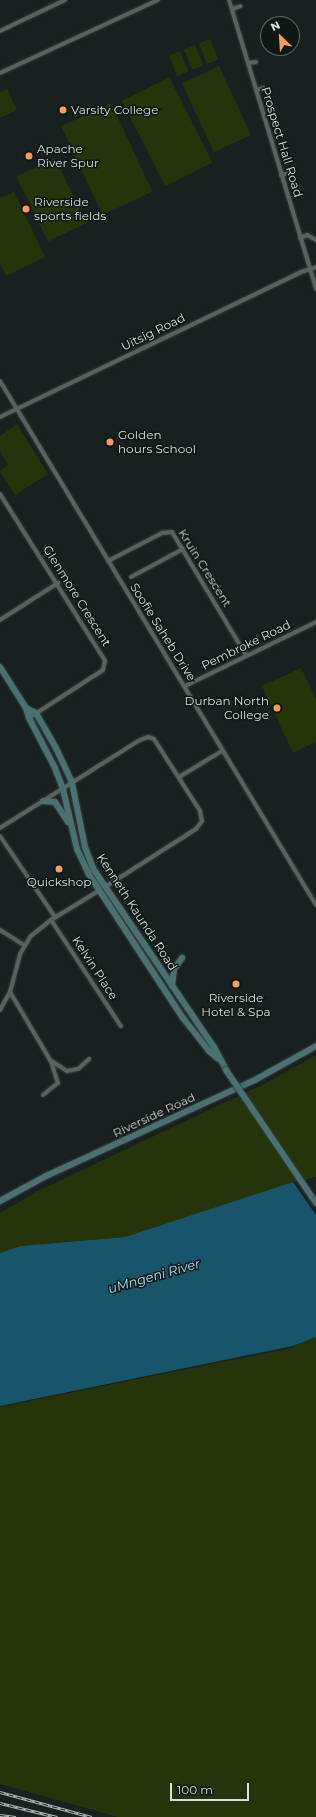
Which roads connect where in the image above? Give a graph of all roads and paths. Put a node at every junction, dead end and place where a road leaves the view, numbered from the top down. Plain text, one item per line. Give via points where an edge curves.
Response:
1 (65, 0) edge
2 (158, 0) edge
3 (229, 0) edge
4 (241, 6) dead end
5 (232, 9) junction
6 (0, 31) edge
7 (248, 62) junction
8 (256, 62) dead end
9 (0, 73) edge
10 (264, 88) dead end
11 (256, 90) junction
12 (289, 173) dead end
13 (281, 175) junction
14 (300, 238) junction
15 (316, 241) edge
16 (316, 267) edge
17 (310, 269) junction
18 (316, 289) edge
19 (0, 381) edge
20 (18, 410) junction
21 (0, 418) edge
22 (0, 494) edge
23 (2, 502) edge
24 (183, 549) junction
25 (108, 561) junction
26 (131, 577) dead end
27 (58, 583) junction
28 (0, 620) edge
29 (316, 622) edge
30 (246, 655) junction
31 (0, 667) edge
32 (184, 686) junction
33 (26, 708) junction
34 (36, 713) junction
35 (29, 718) junction
36 (44, 728) junction
37 (37, 732) junction
38 (56, 748) junction
39 (222, 750) junction
40 (49, 752) junction
41 (179, 777) junction
42 (72, 783) junction
43 (63, 789) junction
44 (43, 801) junction
45 (0, 828) edge
46 (70, 828) junction
47 (0, 836) edge
48 (102, 888) junction
49 (316, 905) edge
50 (53, 918) junction
51 (0, 930) edge
52 (24, 945) junction
53 (182, 958) dead end
54 (172, 986) junction
55 (10, 992) junction
56 (0, 1010) edge
57 (121, 1026) dead end
58 (316, 1046) edge
59 (217, 1058) junction
60 (50, 1060) junction
61 (89, 1060) dead end
62 (43, 1095) dead end
63 (0, 1202) edge
64 (316, 1203) edge

1 - 6 street
2 - 9 street
3 - 5 street, Prospect Hall Road
4 - 5 street
5 - 7 street, Prospect Hall Road
7 - 8 street
7 - 11 street, Prospect Hall Road
10 - 11 street
11 - 13 street, Prospect Hall Road
12 - 13 street
13 - 14 street, Prospect Hall Road
14 - 15 street via 307,235
14 - 17 street, Prospect Hall Road
16 - 17 street, Uitsig Road
17 - 18 street, Prospect Hall Road
17 - 20 street, Uitsig Road
19 - 20 street, Soofie Saheb Drive
20 - 21 street, Uitsig Road
20 - 25 street, Soofie Saheb Drive
22 - 23 street, Glenmore Crescent
23 - 27 street, Glenmore Crescent
24 - 25 street, Kruin Crescent via 174,534 169,531
24 - 26 street
24 - 30 street, Kruin Crescent
25 - 32 street, Soofie Saheb Drive
27 - 28 street
27 - 34 street, Glenmore Crescent via 102,654 105,666
29 - 30 street, Pembroke Road
30 - 32 street, Pembroke Road
31 - 33 main road, Kenneth Kaunda Road
32 - 39 street, Soofie Saheb Drive
33 - 34 main road
33 - 35 main road, Kenneth Kaunda Road
34 - 35 street, Glenmore Crescent
34 - 36 main road, Kenneth Kaunda Road
35 - 37 main road, Kenneth Kaunda Road
36 - 37 main road
36 - 38 main road, Kenneth Kaunda Road
37 - 40 main road, Kenneth Kaunda Road
38 - 40 main road
38 - 42 main road, Kenneth Kaunda Road
39 - 41 street
39 - 49 street, Soofie Saheb Drive
40 - 43 main road, Kenneth Kaunda Road
41 - 42 street via 156,742 148,738 138,741
41 - 48 street via 200,811 200,825
42 - 43 street
42 - 48 main road, Kenneth Kaunda Road via 88,859
43 - 44 street
43 - 46 main road, Kenneth Kaunda Road
44 - 45 street
44 - 46 main road via 58,804
46 - 48 main road, Kenneth Kaunda Road via 82,862
47 - 50 street, Kelvin Place
48 - 50 street
48 - 54 main road, Kenneth Kaunda Road
48 - 59 main road, Kenneth Kaunda Road via 183,1018
50 - 52 street via 36,930
50 - 57 street, Kelvin Place
51 - 52 street
52 - 55 street
53 - 54 main road via 174,969
54 - 59 main road, Kenneth Kaunda Road via 214,1048
55 - 56 street
55 - 60 street
58 - 63 main road, Riverside Road via 255,1080 46,1176
59 - 64 main road, Kenneth Kaunda Road, bridge
60 - 61 street via 67,1071 78,1069
60 - 62 street via 58,1083

